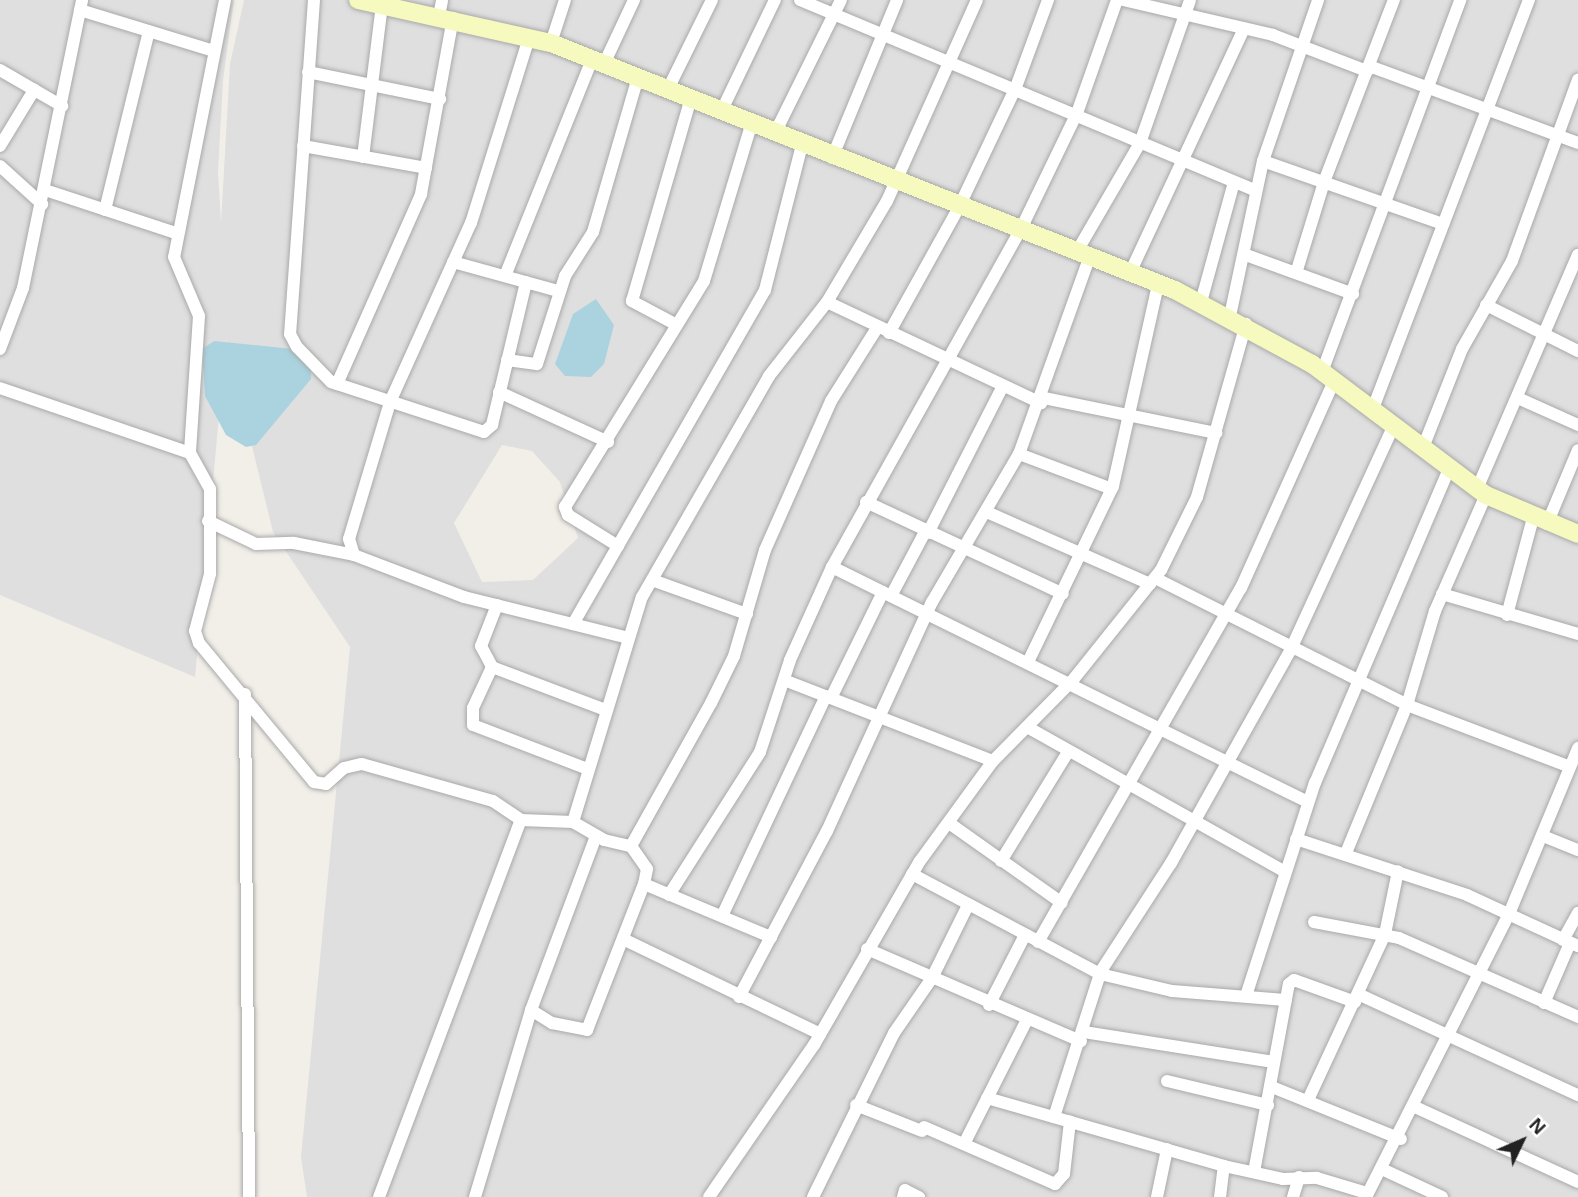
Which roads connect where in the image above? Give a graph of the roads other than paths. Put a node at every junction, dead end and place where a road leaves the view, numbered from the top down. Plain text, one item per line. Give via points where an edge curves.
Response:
1 (225, 0) edge
2 (314, 0) edge
3 (358, 0) edge
4 (565, 0) edge
5 (634, 0) edge
6 (712, 0) edge
7 (775, 0) edge
8 (800, 0) edge
9 (841, 0) edge
10 (897, 0) edge
11 (977, 0) edge
12 (1048, 0) edge
13 (1117, 0) edge
14 (1123, 0) edge
15 (1190, 0) edge
16 (1318, 0) edge
17 (1394, 0) edge
18 (1460, 0) edge
19 (1529, 0) edge
20 (81, 5) edge
21 (382, 5) junction
22 (445, 11) edge
23 (834, 15) junction
24 (1185, 19) junction
25 (1244, 28) junction
26 (149, 31) junction
27 (528, 38) junction
28 (884, 40) junction
29 (551, 43) junction
30 (1299, 44) junction
31 (214, 51) junction
32 (598, 62) junction
33 (954, 64) junction
34 (1368, 68) junction
35 (0, 70) edge
36 (308, 72) junction
37 (638, 77) junction
38 (1578, 80) edge
39 (373, 85) junction
40 (1428, 85) junction
41 (1016, 87) junction
42 (668, 89) junction
43 (34, 90) junction
44 (440, 99) junction
45 (690, 101) junction
46 (62, 106) junction
47 (1488, 106) junction
48 (721, 112) junction
49 (1077, 113) junction
50 (751, 125) junction
51 (775, 133) junction
52 (1554, 135) junction
53 (1140, 143) junction
54 (1578, 143) edge
55 (802, 145) junction
56 (0, 146) edge
57 (303, 146) junction
58 (363, 157) junction
59 (832, 158) junction
60 (1180, 159) junction
61 (1263, 161) junction
62 (0, 166) edge
63 (426, 168) junction
64 (1234, 182) junction
65 (1324, 182) junction
66 (895, 184) junction
67 (45, 190) junction
68 (1256, 191) junction
69 (41, 204) junction
70 (959, 207) junction
71 (1387, 207) junction
72 (105, 210) junction
73 (1443, 224) junction
74 (176, 233) junction
75 (1019, 233) junction
76 (1246, 255) junction
77 (1578, 255) edge
78 (1082, 256) junction
79 (453, 262) junction
80 (1297, 270) junction
81 (1130, 273) junction
82 (505, 276) junction
83 (526, 282) junction
84 (1158, 284) junction
85 (558, 291) junction
86 (1353, 294) junction
87 (827, 302) junction
88 (1201, 302) junction
89 (1486, 305) junction
90 (1238, 320) junction
91 (675, 324) junction
92 (883, 330) junction
93 (1546, 334) junction
94 (0, 349) edge
95 (1578, 351) edge
96 (948, 359) junction
97 (507, 360) junction
98 (1328, 376) junction
99 (337, 384) junction
100 (1003, 386) junction
101 (0, 388) edge
102 (499, 392) junction
103 (1520, 399) junction
104 (1043, 400) junction
105 (390, 402) junction
106 (1372, 411) junction
107 (1129, 417) junction
108 (1578, 425) edge
109 (1393, 427) junction
110 (1216, 433) junction
111 (608, 442) junction
112 (1422, 450) junction
113 (1578, 450) edge
114 (190, 453) junction
115 (1018, 454) junction
116 (1449, 470) junction
117 (1112, 489) junction
118 (1482, 492) junction
119 (866, 502) junction
120 (989, 513) junction
121 (1540, 521) junction
122 (208, 522) junction
123 (927, 532) junction
124 (1578, 534) edge
125 (618, 546) junction
126 (966, 550) junction
127 (1084, 554) junction
128 (354, 555) junction
129 (832, 567) junction
130 (652, 580) junction
131 (1152, 581) junction
132 (887, 594) junction
133 (1063, 594) junction
134 (1442, 594) junction
135 (497, 605) junction
136 (747, 614) junction
137 (926, 614) junction
138 (1507, 615) junction
139 (1223, 617) junction
140 (573, 624) junction
141 (1578, 634) edge
142 (625, 638) junction
143 (1290, 651) junction
144 (1029, 660) junction
145 (492, 667) junction
146 (783, 680) junction
147 (1072, 681) junction
148 (1357, 682) junction
149 (245, 694) junction
150 (828, 697) junction
151 (1407, 705) junction
152 (603, 709) junction
153 (878, 715) junction
154 (1027, 727) junction
155 (1158, 729) junction
156 (1578, 748) edge
157 (1068, 752) junction
158 (993, 761) junction
159 (1225, 766) junction
160 (1570, 767) junction
161 (585, 768) junction
162 (1126, 788) junction
163 (1308, 802) junction
164 (521, 820) junction
165 (572, 822) junction
166 (949, 823) junction
167 (1192, 825) junction
168 (596, 836) junction
169 (1543, 836) junction
170 (1296, 839) junction
171 (631, 846) junction
172 (1578, 850) edge
173 (1346, 853) junction
174 (1001, 861) junction
175 (1398, 871) junction
176 (1285, 872) junction
177 (912, 874) junction
178 (644, 884) junction
179 (669, 895) junction
180 (1062, 903) junction
181 (968, 905) junction
182 (1578, 913) edge
183 (1509, 914) junction
184 (722, 916) junction
185 (1314, 922) dead end
186 (1385, 934) junction
187 (1026, 935) junction
188 (771, 937) junction
189 (623, 939) junction
190 (1038, 942) junction
191 (1570, 943) edge
192 (867, 948) junction
193 (1480, 973) junction
194 (1100, 974) junction
195 (932, 978) junction
196 (1246, 996) junction
197 (739, 997) junction
198 (1356, 998) junction
199 (1286, 1000) junction
200 (1544, 1003) junction
201 (989, 1005) junction
202 (531, 1010) junction
203 (1578, 1017) edge
204 (1027, 1020) junction
205 (820, 1034) junction
206 (1083, 1036) junction
207 (1448, 1037) junction
208 (1274, 1062) junction
209 (1167, 1081) dead end
210 (1272, 1087) junction
211 (1578, 1096) edge
212 (987, 1098) junction
213 (1308, 1100) junction
214 (856, 1105) junction
215 (1268, 1105) junction
216 (1415, 1107) junction
217 (1054, 1117) junction
218 (1070, 1121) junction
219 (1401, 1139) junction
220 (965, 1142) junction
221 (1167, 1149) junction
222 (1224, 1166) junction
223 (1384, 1170) junction
224 (1254, 1172) junction
225 (1299, 1177) junction
226 (1578, 1182) edge
227 (1367, 1195) edge
228 (249, 1197) edge
229 (379, 1197) edge
230 (475, 1197) edge
231 (709, 1197) edge
232 (813, 1197) edge
233 (903, 1197) edge
234 (919, 1197) edge
235 (1157, 1197) edge
236 (1220, 1197) edge
237 (1293, 1197) edge
238 (1442, 1197) edge

1 - 31 street
2 - 36 street
3 - 21 street
4 - 29 street
5 - 32 street
6 - 42 street
7 - 48 street
8 - 23 street
9 - 23 street
10 - 28 street via 878,34
11 - 33 street
12 - 41 street
13 - 49 street
14 - 24 street
15 - 24 street
16 - 30 street
17 - 34 street
18 - 40 street
19 - 47 street
20 - 26 street
20 - 46 street
21 - 22 street
21 - 39 street
22 - 27 street
22 - 44 street
23 - 28 street
23 - 51 street
24 - 25 street
24 - 53 street via 1152,95
25 - 30 street
25 - 60 street via 1215,100
26 - 31 street
26 - 72 street
27 - 29 street
27 - 79 street via 505,131
28 - 33 street
28 - 59 street
29 - 32 street
30 - 34 street
30 - 61 street
31 - 74 street
32 - 37 street
32 - 82 street
33 - 41 street
33 - 66 street
34 - 40 street
34 - 65 street
35 - 43 street
36 - 39 street
36 - 57 street
37 - 42 street
37 - 85 street via 593,232
38 - 52 street
39 - 44 street
39 - 58 street
40 - 47 street
40 - 71 street
41 - 49 street
41 - 70 street
42 - 45 street
43 - 46 street
43 - 56 street
44 - 63 street
45 - 48 street
45 - 91 street via 632,301
46 - 67 street
47 - 52 street
47 - 73 street
48 - 50 street
49 - 53 street
49 - 75 street
50 - 51 street
50 - 91 street via 714,255
51 - 55 street
52 - 54 street
52 - 89 street via 1527,224
53 - 60 street
53 - 78 street
55 - 59 street
55 - 125 street via 765,290
57 - 58 street
57 - 99 street via 290,334 311,364
58 - 63 street
59 - 66 street
60 - 64 street
60 - 81 street
61 - 65 street
61 - 68 street
62 - 69 street
63 - 99 street via 408,233
64 - 68 street
64 - 88 street
65 - 71 street
65 - 80 street
66 - 70 street
66 - 87 street
67 - 69 street
67 - 72 street
68 - 76 street
69 - 94 street via 23,288
70 - 75 street
70 - 92 street
71 - 73 street
71 - 86 street
72 - 74 street
73 - 106 street
74 - 114 street via 176,264 199,316
75 - 78 street
75 - 96 street
76 - 80 street
76 - 90 street
77 - 93 street
78 - 81 street
78 - 104 street
79 - 82 street
79 - 105 street
80 - 86 street
81 - 84 street
82 - 83 street
83 - 85 street
83 - 97 street
84 - 88 street
84 - 107 street
85 - 97 street via 537,364
86 - 98 street
87 - 92 street
87 - 130 street via 769,376
88 - 90 street
89 - 93 street
89 - 112 street
90 - 98 street
90 - 110 street
91 - 111 street
92 - 96 street
92 - 136 street via 831,401 765,550
93 - 95 street
93 - 103 street
96 - 100 street
96 - 119 street
97 - 102 street
98 - 106 street
98 - 139 street
99 - 105 street
100 - 104 street
100 - 123 street
101 - 114 street
102 - 105 street via 492,425 484,432
102 - 111 street
103 - 108 street
103 - 118 street
104 - 107 street
104 - 115 street
105 - 128 street via 349,538
106 - 109 street
107 - 110 street
107 - 117 street
109 - 112 street
109 - 143 street
110 - 131 street via 1183,532
111 - 125 street via 565,511
112 - 116 street
113 - 121 street
114 - 122 street via 210,488
115 - 117 street
115 - 120 street
116 - 118 street
116 - 148 street
117 - 127 street
118 - 121 street
118 - 134 street
119 - 123 street
119 - 129 street
120 - 126 street
120 - 127 street
121 - 124 street
121 - 138 street
122 - 128 street via 256,544 294,543
122 - 149 street via 210,574 195,631 216,666
123 - 126 street
123 - 132 street
125 - 140 street
126 - 133 street
126 - 137 street
127 - 131 street
127 - 133 street
128 - 135 street
129 - 132 street
129 - 146 street
130 - 136 street
130 - 142 street
131 - 139 street
131 - 147 street
132 - 137 street
132 - 150 street
133 - 144 street
134 - 138 street
134 - 151 street
135 - 140 street
135 - 145 street via 481,646
136 - 171 street via 712,703
137 - 144 street
137 - 153 street
138 - 141 street
139 - 143 street
139 - 155 street
140 - 142 street
142 - 152 street
143 - 148 street
143 - 159 street
144 - 147 street
145 - 152 street
145 - 161 street via 473,708 473,725
146 - 150 street
146 - 179 street via 760,752
147 - 154 street
147 - 155 street
148 - 151 street
148 - 163 street
149 - 164 street via 314,782 326,784 344,768 362,764 492,801
149 - 228 street
150 - 153 street
150 - 184 street
151 - 160 street
151 - 173 street
152 - 161 street
153 - 158 street
153 - 188 street
154 - 157 street
154 - 158 street
155 - 159 street
155 - 162 street
156 - 160 street
157 - 162 street
157 - 174 street
158 - 166 street
159 - 163 street
159 - 167 street
160 - 169 street
161 - 165 street
162 - 167 street
162 - 180 street
163 - 170 street
164 - 165 street
164 - 229 street
165 - 168 street
166 - 174 street
166 - 177 street
167 - 176 street
167 - 194 street
168 - 171 street
168 - 202 street
169 - 172 street
169 - 183 street
170 - 173 street
170 - 176 street
171 - 178 street via 647,869
173 - 175 street
174 - 180 street
175 - 183 street
175 - 186 street
176 - 196 street
177 - 181 street
177 - 192 street
178 - 179 street
178 - 189 street
179 - 184 street
180 - 190 street
181 - 187 street
181 - 195 street
182 - 191 street
183 - 191 street
183 - 193 street
184 - 188 street
185 - 186 street
186 - 193 street
186 - 198 street
187 - 190 street
187 - 201 street
188 - 197 street
189 - 197 street
189 - 202 street via 587,1030 552,1023
190 - 194 street
191 - 200 street
192 - 195 street
192 - 205 street
193 - 200 street
193 - 207 street
194 - 196 street via 1172,991
194 - 206 street
195 - 201 street
195 - 214 street
196 - 199 street
197 - 205 street
198 - 199 street via 1294,980
198 - 207 street
198 - 213 street
199 - 208 street
200 - 203 street
201 - 204 street
202 - 230 street
204 - 206 street
204 - 212 street
205 - 231 street
206 - 208 street
206 - 217 street
207 - 211 street
207 - 216 street
208 - 210 street
209 - 215 street
210 - 213 street
210 - 215 street
212 - 217 street
212 - 220 street
213 - 219 street
214 - 220 street
214 - 232 street
215 - 224 street
216 - 219 street
216 - 226 street
217 - 218 street
218 - 220 street via 1064,1174 1055,1184
218 - 221 street
219 - 223 street
221 - 222 street
221 - 235 street
222 - 224 street
222 - 236 street
223 - 227 street
223 - 238 street
224 - 225 street
225 - 227 street
225 - 237 street
233 - 234 street via 905,1190

